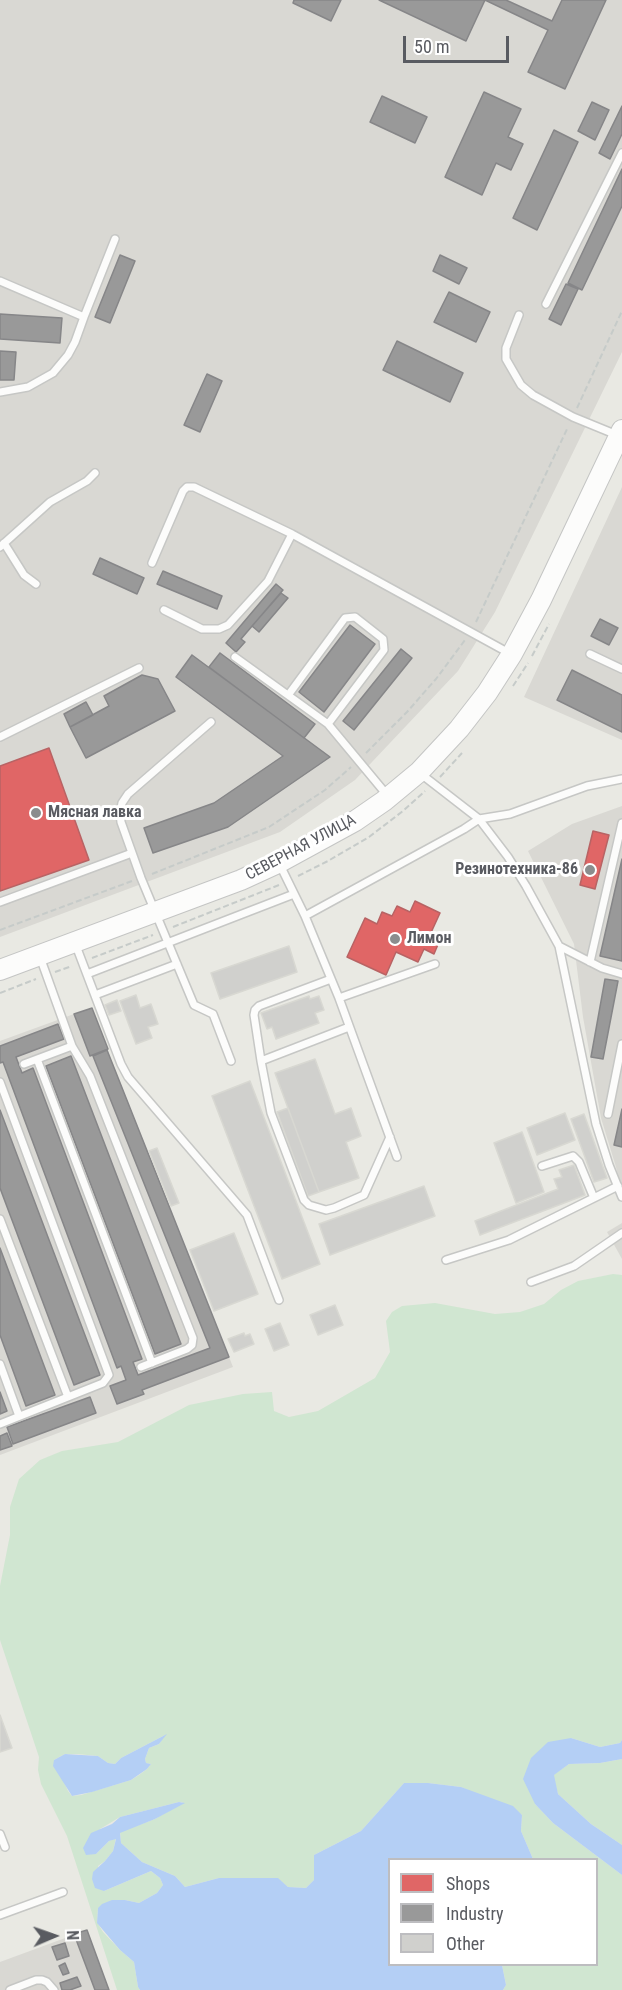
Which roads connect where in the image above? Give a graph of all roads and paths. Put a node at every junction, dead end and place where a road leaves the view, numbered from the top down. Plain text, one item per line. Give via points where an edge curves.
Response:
1 (622, 153) edge
2 (115, 239) dead end
3 (0, 281) edge
4 (546, 304) dead end
5 (519, 315) dead end
6 (84, 317) junction
7 (0, 392) edge
8 (621, 433) edge
9 (96, 473) dead end
10 (292, 534) junction
11 (2, 545) edge
12 (152, 562) dead end
13 (36, 584) dead end
14 (164, 610) dead end
15 (551, 619) dead end
16 (512, 654) junction
17 (590, 654) dead end
18 (234, 657) dead end
19 (139, 669) dead end
20 (622, 669) edge
21 (511, 689) dead end
22 (289, 694) junction
23 (211, 722) dead end
24 (328, 724) junction
25 (0, 737) edge
26 (466, 748) dead end
27 (426, 778) junction
28 (622, 779) edge
29 (389, 797) junction
30 (479, 819) junction
31 (622, 822) edge
32 (132, 853) junction
33 (279, 863) junction
34 (288, 881) junction
35 (294, 894) junction
36 (0, 902) edge
37 (155, 912) junction
38 (305, 916) junction
39 (164, 931) junction
40 (74, 942) junction
41 (169, 942) junction
42 (559, 946) junction
43 (39, 955) junction
44 (82, 962) junction
45 (590, 962) junction
46 (177, 964) junction
47 (435, 964) dead end
48 (0, 970) edge
49 (87, 974) junction
50 (622, 974) edge
51 (47, 975) junction
52 (331, 979) junction
53 (0, 993) edge
54 (95, 995) junction
55 (339, 998) junction
56 (350, 1028) junction
57 (622, 1044) edge
58 (72, 1046) junction
59 (37, 1059) junction
60 (231, 1061) dead end
61 (261, 1061) junction
62 (24, 1064) dead end
63 (0, 1082) edge
64 (608, 1114) dead end
65 (390, 1137) junction
66 (397, 1157) dead end
67 (542, 1166) dead end
68 (618, 1186) junction
69 (622, 1197) edge
70 (594, 1198) junction
71 (0, 1219) edge
72 (622, 1233) edge
73 (446, 1260) dead end
74 (531, 1282) dead end
75 (279, 1300) dead end
76 (152, 1363) junction
77 (0, 1364) edge
78 (141, 1367) dead end
79 (68, 1397) junction
80 (19, 1416) junction
81 (0, 1424) edge
82 (0, 1834) edge
83 (5, 1847) dead end
84 (63, 1892) dead end
85 (0, 1915) edge
86 (9, 1990) edge
87 (54, 1990) edge

1 - 4 lane
2 - 6 lane
3 - 6 lane
5 - 8 lane via 506,348 506,359 521,385 573,417
6 - 7 lane via 68,355 53,373 27,387
8 - 16 main road, СЕВЕРНАЯ УЛИЦА
9 - 11 lane via 50,502
10 - 12 lane via 187,487
10 - 14 lane via 268,581 228,625 202,629
10 - 16 lane
11 - 13 lane via 24,575
15 - 21 path
16 - 27 main road, СЕВЕРНАЯ УЛИЦА
17 - 20 lane
18 - 22 lane
19 - 25 lane
22 - 24 lane
22 - 24 lane via 345,618 355,617 383,639 384,650
23 - 32 lane via 122,803 121,822
24 - 29 lane
26 - 27 path
27 - 29 main road, СЕВЕРНАЯ УЛИЦА
27 - 30 lane
27 - 34 path via 403,811 369,837
28 - 30 lane via 587,786 510,814
29 - 33 main road, СЕВЕРНАЯ УЛИЦА via 355,821
30 - 38 lane
30 - 42 lane via 508,857
31 - 45 lane
32 - 36 lane
32 - 37 lane
33 - 34 lane
33 - 37 main road, СЕВЕРНАЯ УЛИЦА
34 - 35 lane
34 - 39 path
35 - 38 lane
35 - 41 lane
37 - 39 lane
37 - 40 main road, СЕВЕРНАЯ УЛИЦА
38 - 52 lane
39 - 41 lane
39 - 44 path
40 - 43 main road, СЕВЕРНАЯ УЛИЦА
40 - 44 lane
41 - 46 lane
41 - 49 lane
42 - 45 lane
42 - 68 lane via 596,1124
43 - 48 main road, СЕВЕРНАЯ УЛИЦА
43 - 51 lane
44 - 49 lane
44 - 51 path
45 - 50 lane
46 - 54 lane
46 - 60 lane via 194,1005 213,1014
47 - 55 lane
49 - 54 lane
51 - 53 path
51 - 58 lane
52 - 55 lane
52 - 61 lane via 255,1010
54 - 75 lane via 128,1077 247,1215
55 - 56 lane
56 - 61 lane
56 - 65 lane
57 - 64 lane
58 - 59 lane
58 - 76 lane via 90,1076 193,1338 187,1349
59 - 62 lane
59 - 76 lane
61 - 65 lane via 271,1113 309,1205 334,1208 364,1194
63 - 79 lane via 109,1369 110,1375 103,1383
65 - 66 lane
67 - 70 lane via 573,1156
68 - 69 lane
68 - 70 lane
70 - 73 lane via 509,1240
71 - 79 lane
72 - 74 lane via 574,1266
76 - 78 lane
77 - 80 lane
79 - 80 lane
80 - 81 lane
82 - 83 lane
84 - 85 lane
86 - 87 lane via 36,1980 47,1982

